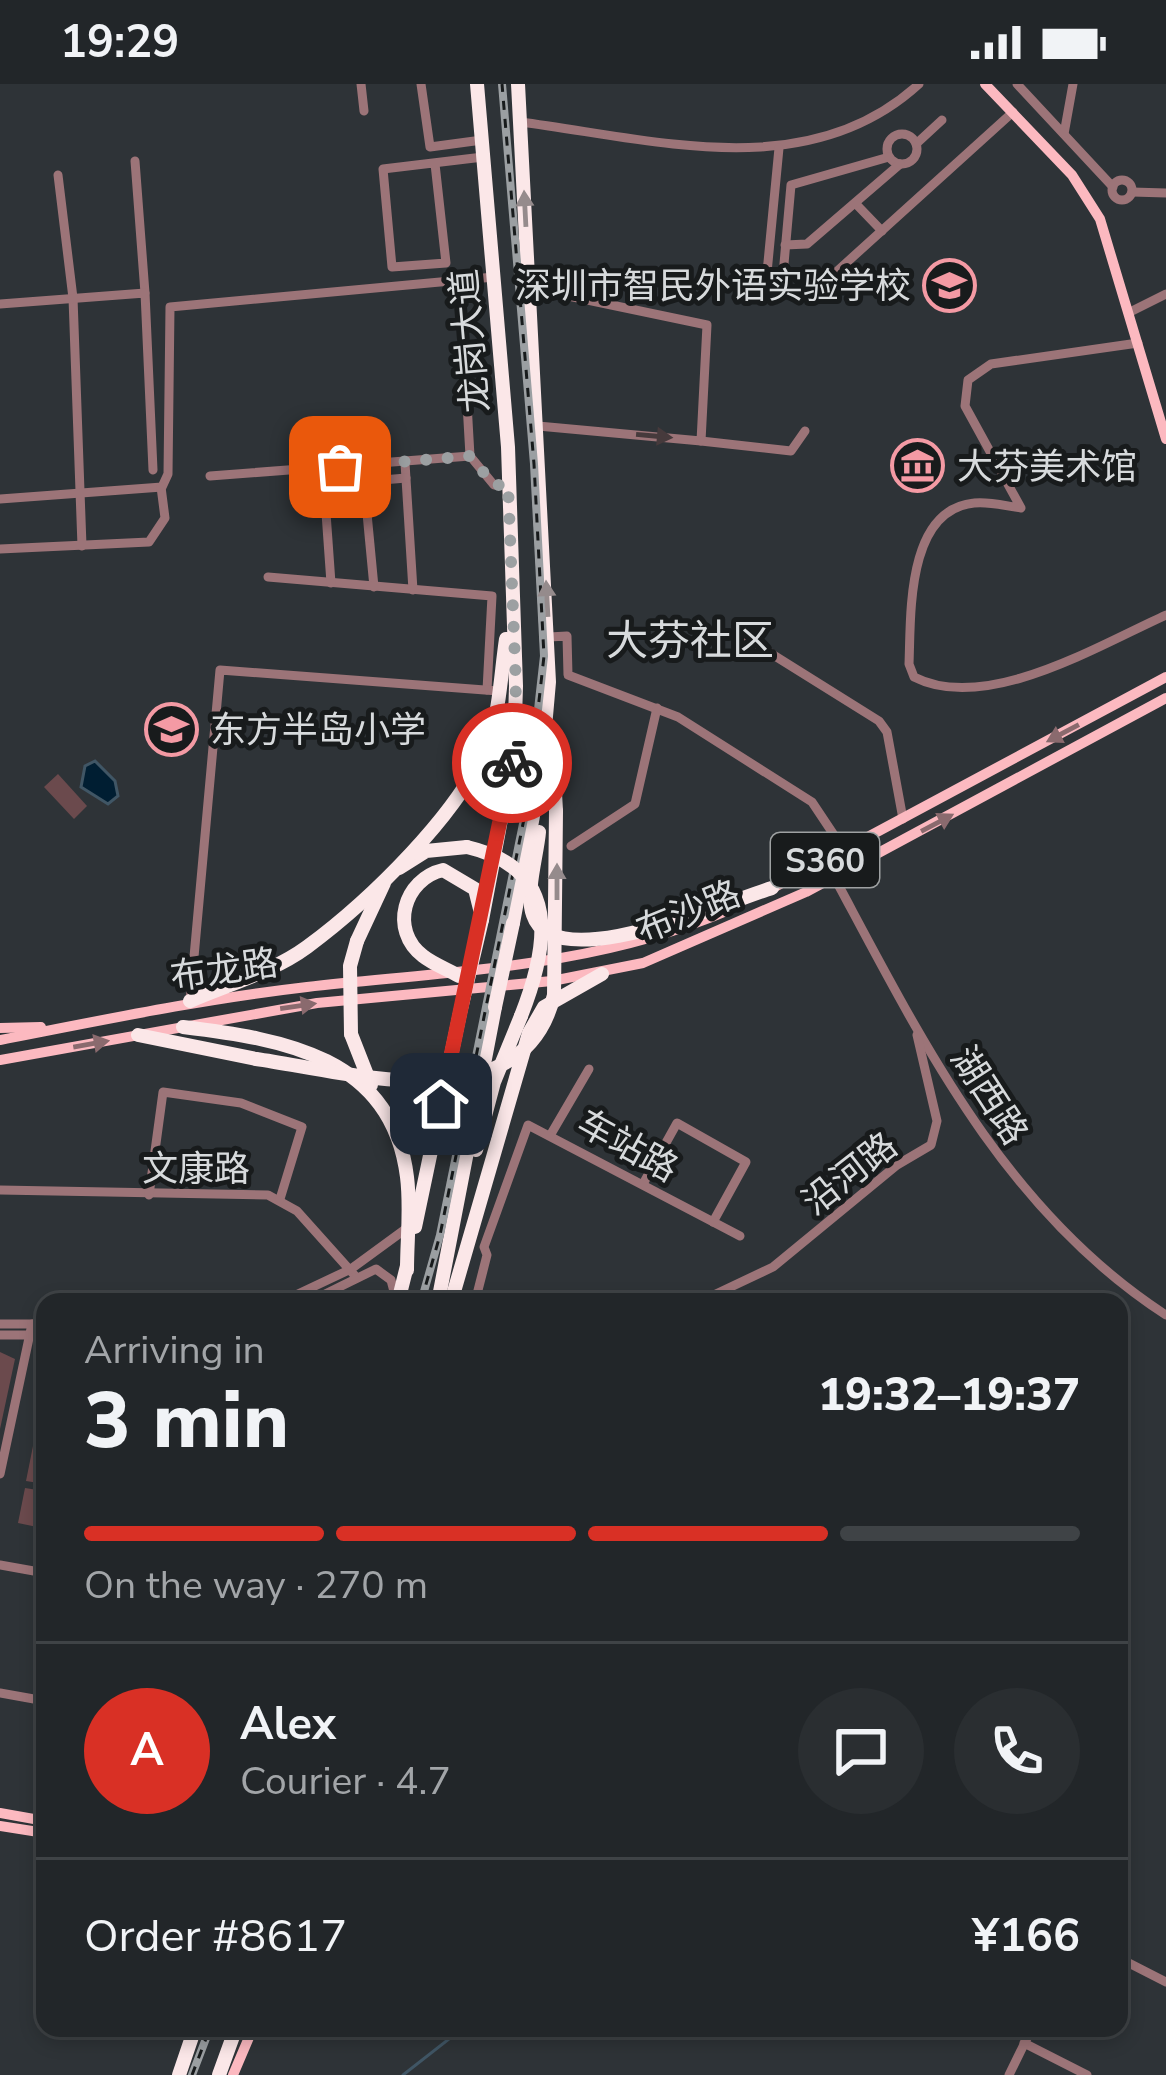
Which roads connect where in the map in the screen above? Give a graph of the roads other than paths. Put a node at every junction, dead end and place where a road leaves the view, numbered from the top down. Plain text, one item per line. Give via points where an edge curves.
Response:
1 (361, 84) edge
2 (422, 84) edge
3 (477, 84) edge
4 (518, 84) edge
5 (919, 84) edge
6 (985, 84) edge
7 (1017, 84) edge
8 (1073, 84) edge
9 (364, 111) dead end
10 (1013, 112) junction
11 (881, 115) junction
12 (943, 120) dead end
13 (520, 122) junction
14 (1064, 134) junction
15 (894, 137) junction
16 (482, 140) junction
17 (916, 144) junction
18 (779, 148) junction
19 (483, 157) junction
20 (889, 157) junction
21 (135, 161) dead end
22 (435, 164) junction
23 (900, 164) junction
24 (58, 175) dead end
25 (1166, 194) edge
26 (856, 204) junction
27 (882, 231) junction
28 (785, 245) junction
29 (494, 277) junction
30 (460, 280) junction
31 (766, 283) dead end
32 (530, 288) junction
33 (145, 292) junction
34 (1166, 295) edge
35 (73, 298) junction
36 (0, 304) edge
37 (1130, 312) junction
38 (1138, 343) junction
39 (538, 426) junction
40 (806, 431) dead end
41 (1166, 439) edge
42 (701, 441) junction
43 (470, 456) junction
44 (405, 463) junction
45 (153, 470) dead end
46 (210, 476) dead end
47 (406, 478) junction
48 (364, 482) junction
49 (508, 485) junction
50 (161, 488) junction
51 (80, 495) junction
52 (0, 500) edge
53 (82, 546) junction
54 (0, 549) edge
55 (268, 578) dead end
56 (331, 584) junction
57 (374, 587) junction
58 (412, 590) junction
59 (1166, 615) edge
60 (510, 617) junction
61 (735, 631) dead end
62 (549, 637) junction
63 (1166, 677) edge
64 (492, 690) junction
65 (548, 691) junction
66 (1166, 698) edge
67 (657, 708) junction
68 (542, 773) junction
69 (903, 819) junction
70 (571, 846) dead end
71 (825, 860) junction
72 (387, 875) junction
73 (835, 878) junction
74 (772, 888) junction
75 (482, 920) junction
76 (602, 974) junction
77 (459, 976) junction
78 (190, 1001) junction
79 (74, 1026) junction
80 (183, 1027) junction
81 (0, 1028) edge
82 (917, 1030) junction
83 (138, 1035) junction
84 (0, 1040) edge
85 (0, 1062) edge
86 (589, 1069) dead end
87 (383, 1111) junction
88 (551, 1134) junction
89 (644, 1184) junction
90 (0, 1190) edge
91 (149, 1195) junction
92 (280, 1198) junction
93 (713, 1222) junction
94 (406, 1228) junction
95 (740, 1236) dead end
96 (406, 1270) junction
97 (354, 1274) junction
98 (304, 1293) edge
99 (323, 1293) edge
100 (394, 1293) edge
101 (400, 1293) edge
102 (440, 1293) edge
103 (451, 1293) edge
104 (452, 1293) edge
105 (477, 1293) edge
106 (718, 1293) edge
107 (1166, 1315) edge
108 (0, 1324) edge
109 (36, 1328) edge
110 (31, 1330) junction
111 (36, 1332) edge
112 (0, 1335) edge
113 (0, 1474) edge
114 (0, 1565) edge
115 (36, 1571) edge
116 (0, 1693) edge
117 (36, 1699) edge
118 (0, 1813) edge
119 (0, 1826) edge
120 (36, 1826) edge
121 (36, 1828) edge
122 (1128, 1963) edge
123 (1166, 1982) edge
124 (192, 2037) edge
125 (233, 2037) edge
126 (250, 2037) edge
127 (1028, 2037) edge
128 (1024, 2044) junction
129 (179, 2075) edge
130 (219, 2075) edge
131 (233, 2075) edge
132 (1009, 2075) edge
133 (1087, 2075) edge

1 - 9 street
2 - 16 street via 430,148
3 - 16 highway, 龙岗大道
4 - 13 highway, 龙岗大道
5 - 11 street
6 - 10 main road
7 - 14 street
8 - 14 street
10 - 27 street
10 - 37 main road via 1072,175 1100,219
11 - 15 street
11 - 18 street via 836,136
12 - 17 street
13 - 18 street via 717,148
32 -> 13 highway, 龙岗大道
14 - 25 street via 1113,187 1123,179 1132,192
15 - 17 street
15 - 20 street
16 - 19 highway, 龙岗大道
17 - 23 street via 915,158
18 - 31 street
19 - 22 street
19 - 29 highway, 龙岗大道
20 - 23 street
20 - 28 street via 791,185
21 - 33 street
22 - 22 street via 383,169 392,267 446,262
23 - 26 street
24 - 35 street
26 - 27 street
26 - 28 street via 807,244
27 - 28 street via 824,283 783,275
29 - 30 street
29 - 49 highway, 龙岗大道
30 - 43 street
30 - 50 street via 170,307 168,474
32 - 39 highway, 龙岗大道
32 - 42 street via 707,325
33 - 35 street
33 - 45 street
34 - 37 street
35 - 36 street
35 - 51 street
37 - 38 main road
38 - 41 main road
38 - 59 street via 991,364 968,380 965,406 1021,508 975,502 952,508 935,530 913,563 909,664 931,686 1010,683
39 -> 42 street
62 -> 39 highway, 龙岗大道
40 - 42 street via 791,451
43 - 44 street
43 - 49 street via 494,485
44 - 46 street
44 - 47 street
47 - 48 street
47 - 58 street
48 - 56 street via 324,485
48 - 57 street
49 - 60 highway, 龙岗大道
50 - 51 street
50 - 53 street via 165,518 149,542
51 - 52 street
51 - 53 street
53 - 54 street
55 - 56 street
56 - 57 street
57 - 58 street
58 - 64 street via 492,596
60 - 64 highway
60 - 75 highway, 龙岗大道 via 514,751
61 - 69 street via 874,716 887,731
62 - 65 highway, 龙岗大道
62 - 67 street via 566,636 568,675
63 -> 69 main road, 布沙路 / S360
64 - 72 highway via 491,736 474,773
64 - 78 street via 220,670
65 - 68 highway, 龙岗大道
83 -> 65 highway, bridge via 421,1082 464,1080 512,1058 549,1016 554,994
73 -> 66 main road, 布沙路 / S360
67 - 70 street via 635,804
67 - 71 street, 湖西路 via 812,802 834,835
68 - 74 highway via 531,904 555,940 622,934
68 - 102 highway, 龙岗大道, bridge
69 - 71 main road, 布沙路 / S360
71 - 73 street, 湖西路
71 - 74 main road, 布沙路 / S360
72 - 78 highway via 307,947
72 - 87 highway, bridge via 350,966 351,1034
72 - 103 highway, bridge via 426,851 467,847 503,861 540,906 544,944 479,1136
73 - 76 main road, 布沙路 / S360 via 734,928
73 - 82 street, 湖西路
74 - 77 main road, 布沙路 / S360 via 682,930
75 - 77 highway via 475,889 461,876 431,873 409,892 404,916 413,946
75 - 96 highway, 龙岗大道, bridge
80 -> 76 main road, 布沙路 / S360 via 316,1003
76 - 104 highway via 544,1006 529,1033
77 - 78 main road, 布龙路 / S360
78 - 79 main road, 布龙路 / S360
79 - 81 main road
79 - 84 main road, 布龙路 / S360
80 - 83 main road, 布龙路 / S360
80 - 87 highway via 274,1039 320,1055
82 - 106 street, 沿河路 via 938,1121 931,1145 773,1267
82 - 107 street, 湖西路 via 1022,1190
85 -> 83 main road, 布龙路 / S360
86 - 88 street
87 - 94 highway via 404,1155
88 - 89 street, 车站路
88 - 105 street, 车站路 via 525,1129 484,1247
89 - 93 street, 车站路
89 - 93 street via 676,1123 746,1162
90 - 91 street, 文康路
91 - 92 street, 文康路
91 - 92 street via 163,1092 241,1103 302,1127
92 - 97 street, 文康路
93 - 95 street, 车站路
94 - 96 highway
94 - 97 street
96 - 101 highway, 龙岗大道
97 - 98 street
97 - 99 street
97 - 100 street, 文康路 via 384,1271
108 - 110 street
109 - 110 street
110 - 111 street
110 - 112 street
110 - 113 street
114 - 115 street
116 - 117 street
118 - 120 main road
119 - 121 main road
122 - 123 street
124 - 129 highway
125 - 130 highway
126 - 131 main road
127 - 128 street
128 - 132 street
128 - 133 street

